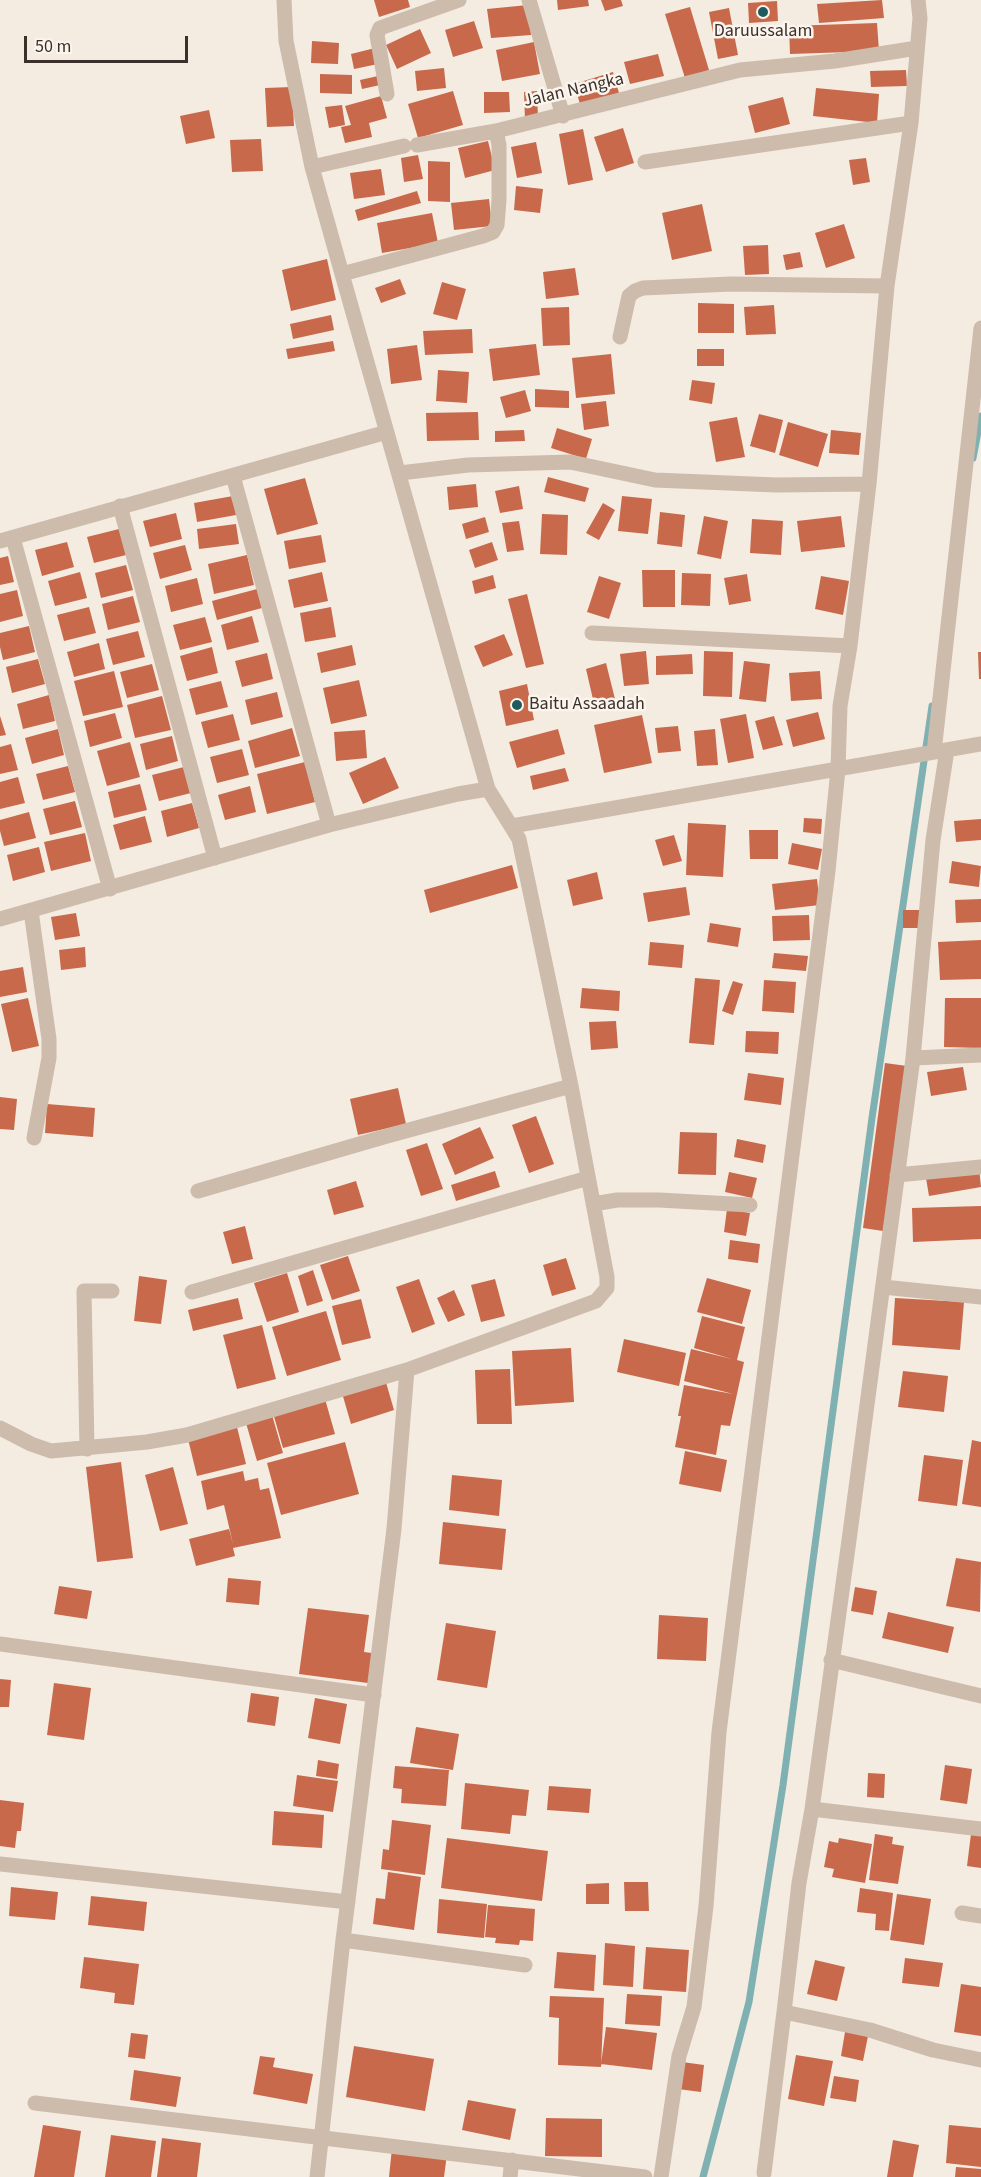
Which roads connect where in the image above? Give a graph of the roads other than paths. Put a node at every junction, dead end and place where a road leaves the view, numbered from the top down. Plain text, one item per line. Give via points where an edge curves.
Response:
1 (284, 0) edge
2 (459, 0) edge
3 (529, 0) edge
4 (918, 0) edge
5 (917, 48) junction
6 (387, 94) dead end
7 (563, 116) junction
8 (911, 123) junction
9 (496, 131) junction
10 (645, 162) dead end
11 (312, 167) junction
12 (342, 274) junction
13 (887, 286) junction
14 (981, 328) edge
15 (620, 337) dead end
16 (387, 432) junction
17 (400, 473) junction
18 (233, 476) junction
19 (869, 484) junction
20 (120, 506) junction
21 (7, 539) edge
22 (592, 633) dead end
23 (850, 646) junction
24 (981, 744) edge
25 (936, 751) junction
26 (845, 768) junction
27 (488, 789) junction
28 (329, 825) junction
29 (512, 826) junction
30 (215, 858) junction
31 (110, 888) junction
32 (31, 911) junction
33 (1, 915) edge
34 (981, 1055) edge
35 (913, 1058) junction
36 (571, 1086) junction
37 (34, 1138) dead end
38 (981, 1167) edge
39 (897, 1175) junction
40 (588, 1178) junction
41 (198, 1191) dead end
42 (593, 1204) junction
43 (750, 1205) dead end
44 (883, 1287) junction
45 (112, 1291) dead end
46 (192, 1292) dead end
47 (981, 1297) edge
48 (407, 1370) junction
49 (0, 1428) edge
50 (87, 1449) junction
51 (0, 1644) edge
52 (831, 1660) junction
53 (374, 1695) junction
54 (981, 1696) edge
55 (812, 1809) junction
56 (981, 1829) edge
57 (0, 1864) edge
58 (348, 1902) junction
59 (962, 1913) dead end
60 (981, 1916) edge
61 (343, 1940) junction
62 (525, 1965) dead end
63 (784, 2012) junction
64 (981, 2060) edge
65 (35, 2103) dead end
66 (322, 2137) junction
67 (512, 2160) junction
68 (764, 2173) dead end
69 (317, 2177) edge
70 (510, 2177) edge
71 (645, 2177) edge
72 (661, 2177) edge

1 - 11 street via 286,41
2 - 6 street via 380,28 377,35
3 - 7 street
4 - 5 street
5 - 7 street, Jalan Nangka via 836,62 740,70
5 - 8 street
7 - 9 street, Jalan Nangka
8 - 10 street
8 - 13 street
9 - 11 street, Jalan Nangka
9 - 12 street via 499,200 493,232
11 - 12 street
12 - 16 street
13 - 15 street via 742,284 643,288 629,296
13 - 19 street
14 - 25 street
16 - 17 street
16 - 18 street
17 - 19 street via 468,465 570,462 655,480
17 - 27 street
18 - 20 street
18 - 28 street
19 - 23 street
20 - 21 street
20 - 30 street
21 - 31 street
22 - 23 street
23 - 26 street via 840,706
24 - 25 street
25 - 26 street
25 - 35 street via 933,840
26 - 29 street
26 - 72 street via 719,1732 694,2007 678,2056
27 - 28 street
27 - 29 street
28 - 30 street
29 - 36 street via 519,839
30 - 31 street
31 - 32 street
32 - 33 street
32 - 37 street via 49,1039
34 - 35 street
35 - 39 street
36 - 40 street
36 - 41 street
38 - 39 street
39 - 44 street
40 - 42 street
40 - 46 street
42 - 43 street via 659,1200
42 - 48 street via 607,1277 607,1288 596,1301
44 - 47 street
44 - 52 street
45 - 50 street via 84,1291
48 - 50 street via 187,1435
48 - 53 street via 394,1529
49 - 50 street via 51,1450
51 - 53 street
52 - 54 street
52 - 55 street
53 - 58 street
55 - 56 street
55 - 63 street
57 - 58 street
58 - 61 street
59 - 60 street
61 - 62 street
61 - 66 street
63 - 64 street
63 - 68 street
65 - 66 street
66 - 67 street
66 - 69 street
67 - 70 street
67 - 71 street

